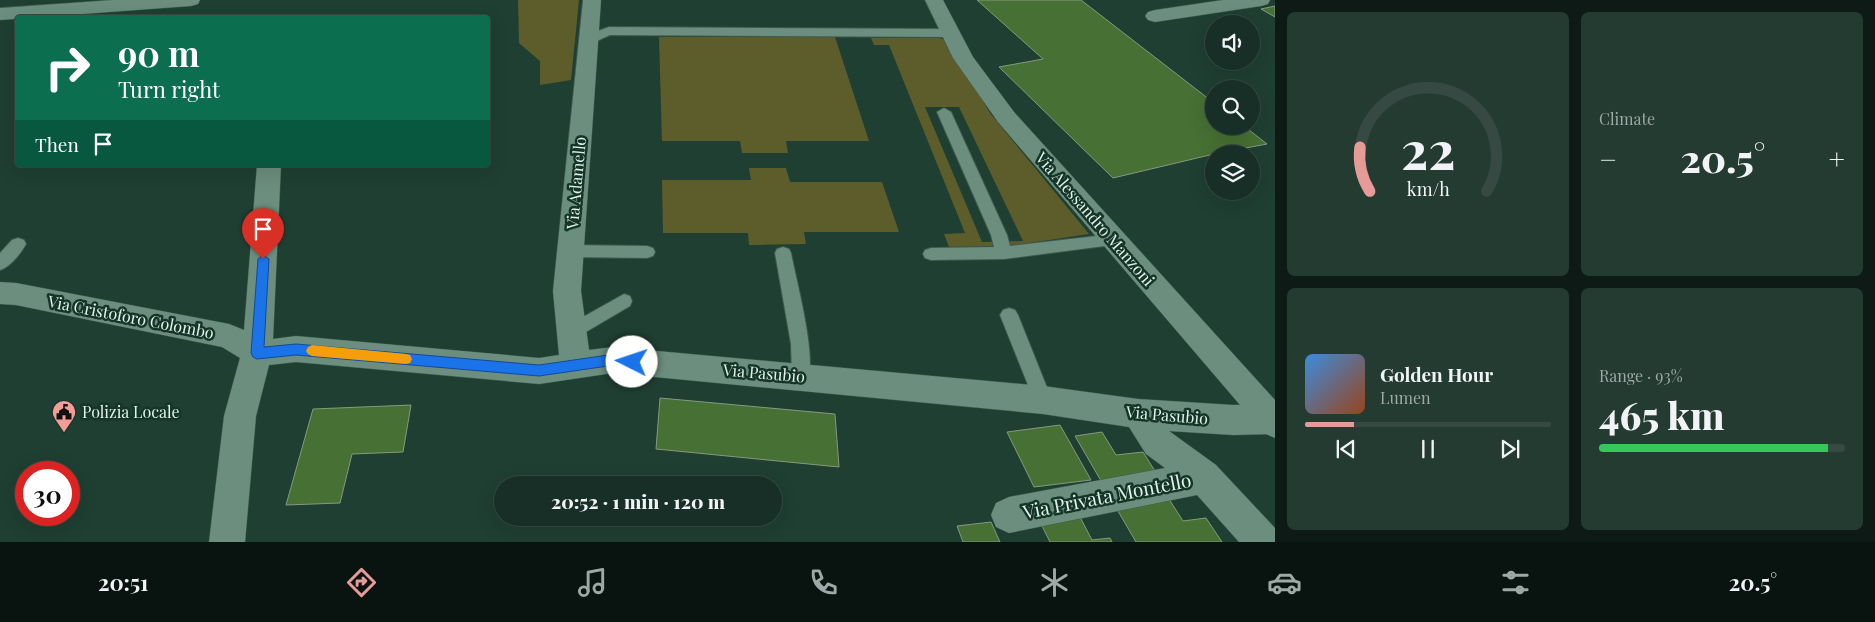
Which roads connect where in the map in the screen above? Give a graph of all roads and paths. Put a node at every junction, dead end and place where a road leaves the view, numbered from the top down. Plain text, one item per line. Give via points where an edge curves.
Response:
1 (192, 0) edge
2 (592, 0) edge
3 (934, 0) edge
4 (1261, 0) edge
5 (0, 14) edge
6 (1155, 16) dead end
7 (951, 33) junction
8 (588, 41) junction
9 (944, 112) dead end
10 (269, 167) edge
11 (1114, 240) junction
12 (18, 244) dead end
13 (570, 251) junction
14 (648, 252) dead end
15 (783, 253) dead end
16 (1004, 253) junction
17 (931, 254) dead end
18 (0, 264) edge
19 (0, 293) edge
20 (624, 301) dead end
21 (1009, 315) dead end
22 (573, 331) junction
23 (257, 353) junction
24 (575, 366) junction
25 (801, 376) junction
26 (1043, 400) junction
27 (1138, 414) junction
28 (1274, 421) edge
29 (1204, 477) junction
30 (1009, 515) dead end
31 (228, 542) edge
32 (1263, 542) edge

1 - 5 street
2 - 8 street, Via Adamello
3 - 7 street, Via Alessandro Manzoni
4 - 6 street
7 - 8 lane via 609,31
7 - 11 street, Via Alessandro Manzoni via 963,58 1006,117
8 - 13 street, Via Adamello
9 - 16 lane
10 - 23 street
11 - 16 lane
11 - 28 street, Via Alessandro Manzoni
12 - 18 lane
13 - 14 lane
13 - 22 street, Via Adamello via 567,291
15 - 25 lane via 800,344
16 - 17 lane
19 - 23 street, Via Cristoforo Colombo via 228,336
20 - 22 lane
21 - 26 lane
22 - 24 street, Via Adamello
23 - 24 street, Via Pasubio via 296,349 539,371
23 - 31 street via 240,416
24 - 25 street, Via Pasubio via 613,360
25 - 26 street, Via Pasubio
26 - 27 street, Via Pasubio
27 - 28 street, Via Pasubio
27 - 29 street via 1158,443
29 - 30 street, Via Privata Montello
29 - 32 street

